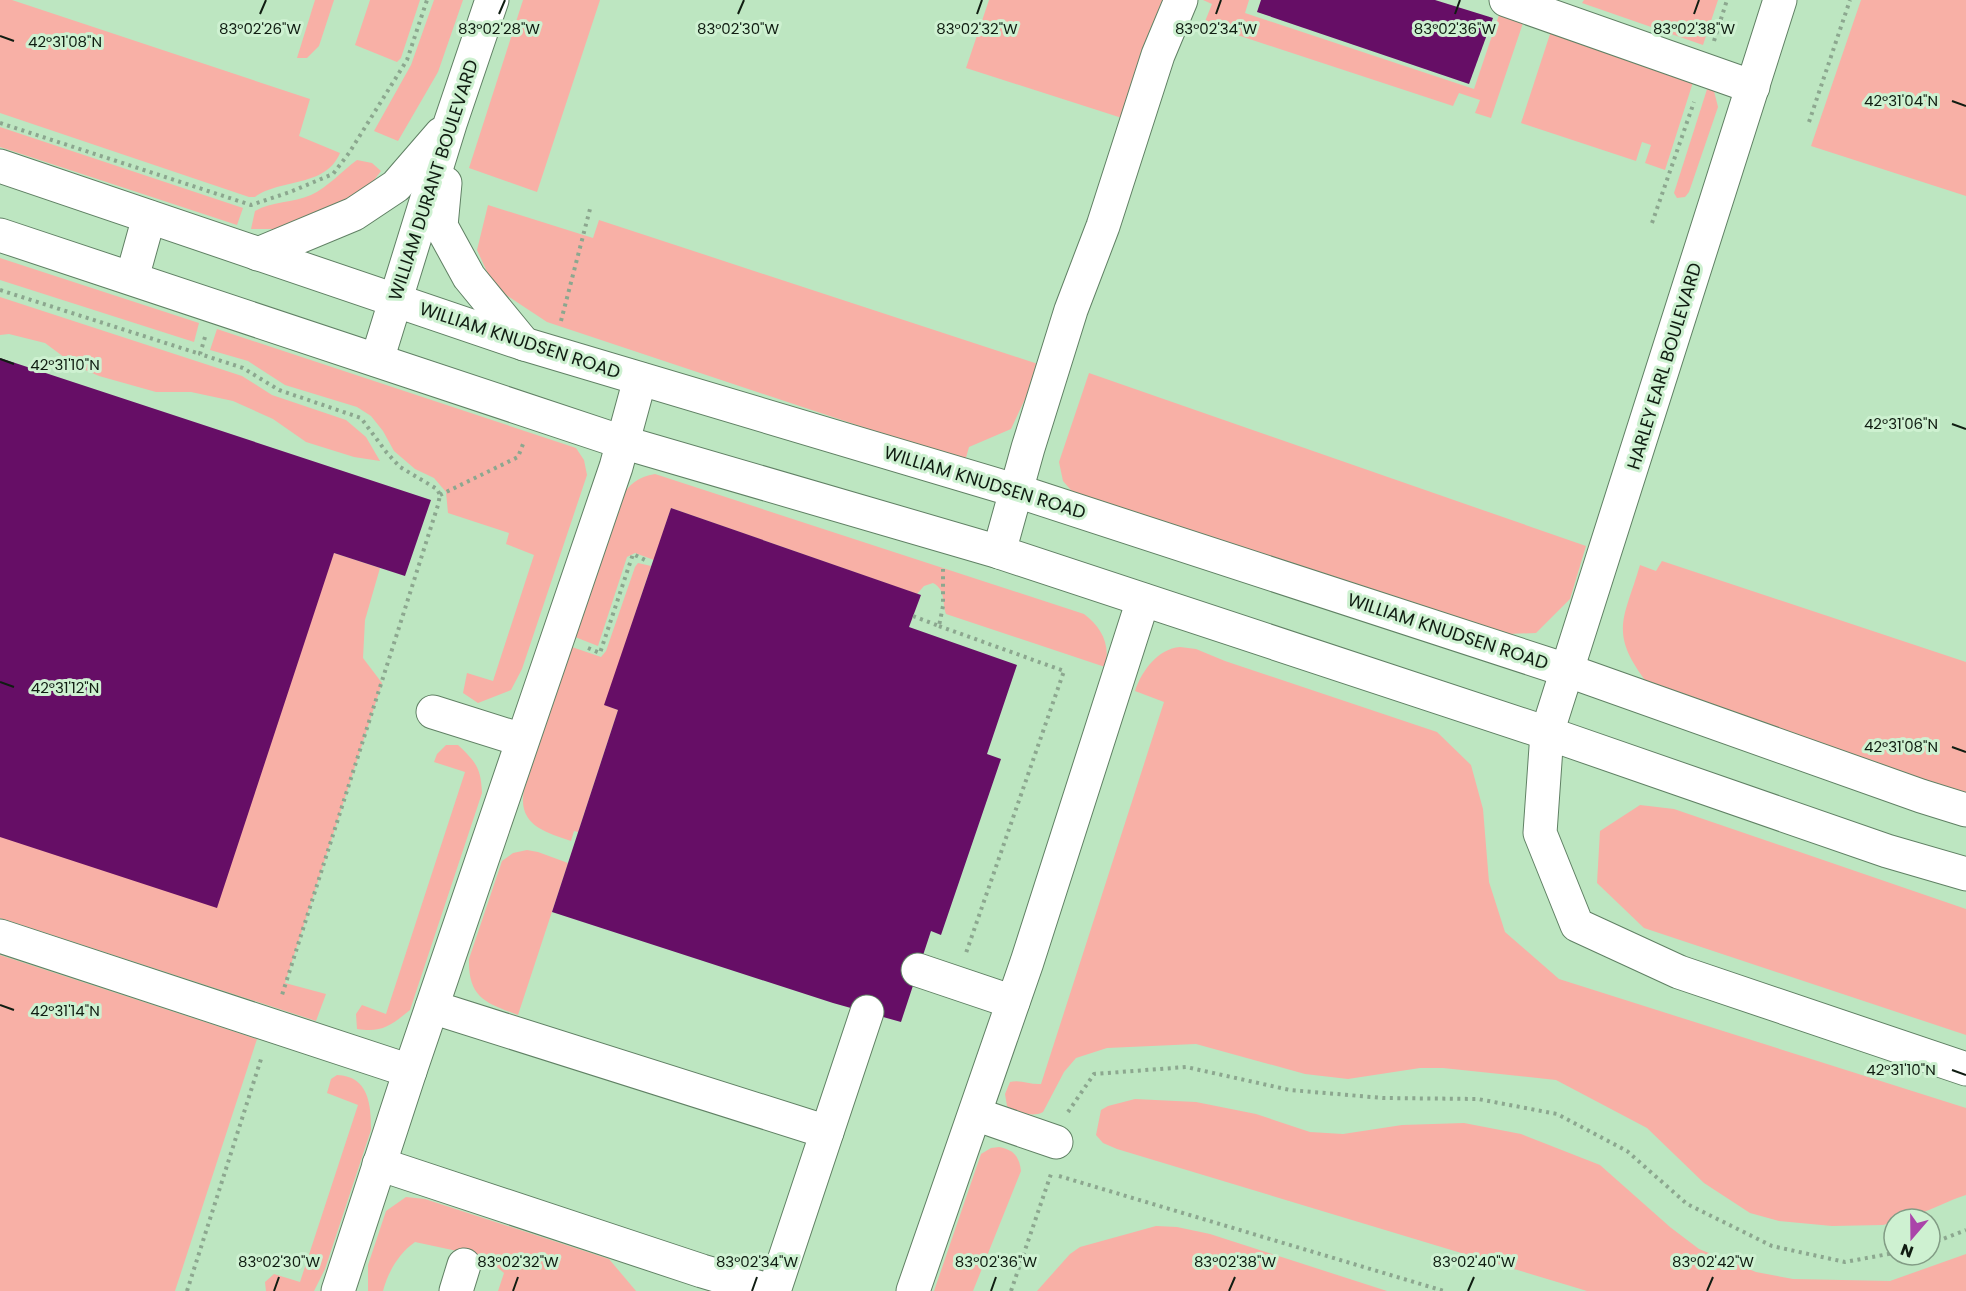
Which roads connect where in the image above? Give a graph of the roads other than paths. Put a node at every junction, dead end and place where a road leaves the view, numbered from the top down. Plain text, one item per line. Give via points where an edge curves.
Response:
1 (492, 0) edge
2 (1181, 0) edge
3 (1506, 0) edge
4 (1780, 0) edge
5 (1558, 8) edge
6 (1753, 87) junction
7 (450, 124) junction
8 (0, 166) edge
9 (149, 217) junction
10 (0, 235) edge
11 (258, 254) junction
12 (132, 278) junction
13 (394, 300) junction
14 (524, 344) junction
15 (377, 360) junction
16 (640, 379) junction
17 (622, 442) junction
18 (1017, 491) junction
19 (999, 552) junction
20 (1143, 600) junction
21 (1569, 670) junction
22 (434, 711) dead end
23 (1547, 733) junction
24 (522, 740) junction
25 (1966, 810) edge
26 (1966, 874) edge
27 (0, 936) edge
28 (918, 970) dead end
29 (1013, 1002) junction
30 (432, 1007) junction
31 (867, 1012) dead end
32 (1966, 1069) edge
33 (410, 1071) junction
34 (975, 1114) junction
35 (827, 1132) junction
36 (1053, 1158) road end
37 (379, 1164) junction
38 (338, 1291) edge
39 (772, 1291) edge
40 (913, 1291) edge

1 - 7 lane, WILLIAM DURANT BOULEVARD
2 - 18 lane via 1071,310
3 - 5 lane
4 - 6 lane, HARLEY EARL BOULEVARD
5 - 6 lane
6 - 21 lane, HARLEY EARL BOULEVARD
7 - 11 lane via 396,186 354,214
7 - 13 lane, WILLIAM DURANT BOULEVARD
7 - 14 lane via 441,226 469,277
8 - 9 lane, WILLIAM KNUDSEN ROAD
9 - 11 lane, WILLIAM KNUDSEN ROAD
9 - 12 lane
10 - 12 lane
11 - 13 lane, WILLIAM KNUDSEN ROAD
12 - 15 lane
13 - 14 lane, WILLIAM KNUDSEN ROAD
13 - 15 lane, WILLIAM DURANT BOULEVARD
14 - 16 lane, WILLIAM KNUDSEN ROAD
15 - 17 lane
16 - 17 lane
16 - 18 lane, WILLIAM KNUDSEN ROAD
17 - 19 lane
17 - 24 lane
18 - 19 lane
18 - 21 lane, WILLIAM KNUDSEN ROAD
19 - 20 lane
20 - 23 lane
20 - 29 lane
21 - 23 lane, HARLEY EARL BOULEVARD
21 - 25 lane, WILLIAM KNUDSEN ROAD
22 - 24 lane
23 - 26 lane via 1887,851
23 - 32 lane, HARLEY EARL BOULEVARD via 1540,833 1577,925 1679,972
24 - 30 lane
27 - 33 lane
28 - 29 lane
29 - 34 lane
30 - 33 lane
30 - 35 lane
31 - 35 lane
33 - 37 lane
34 - 36 lane
34 - 40 lane
35 - 39 lane
37 - 38 lane
37 - 39 lane

